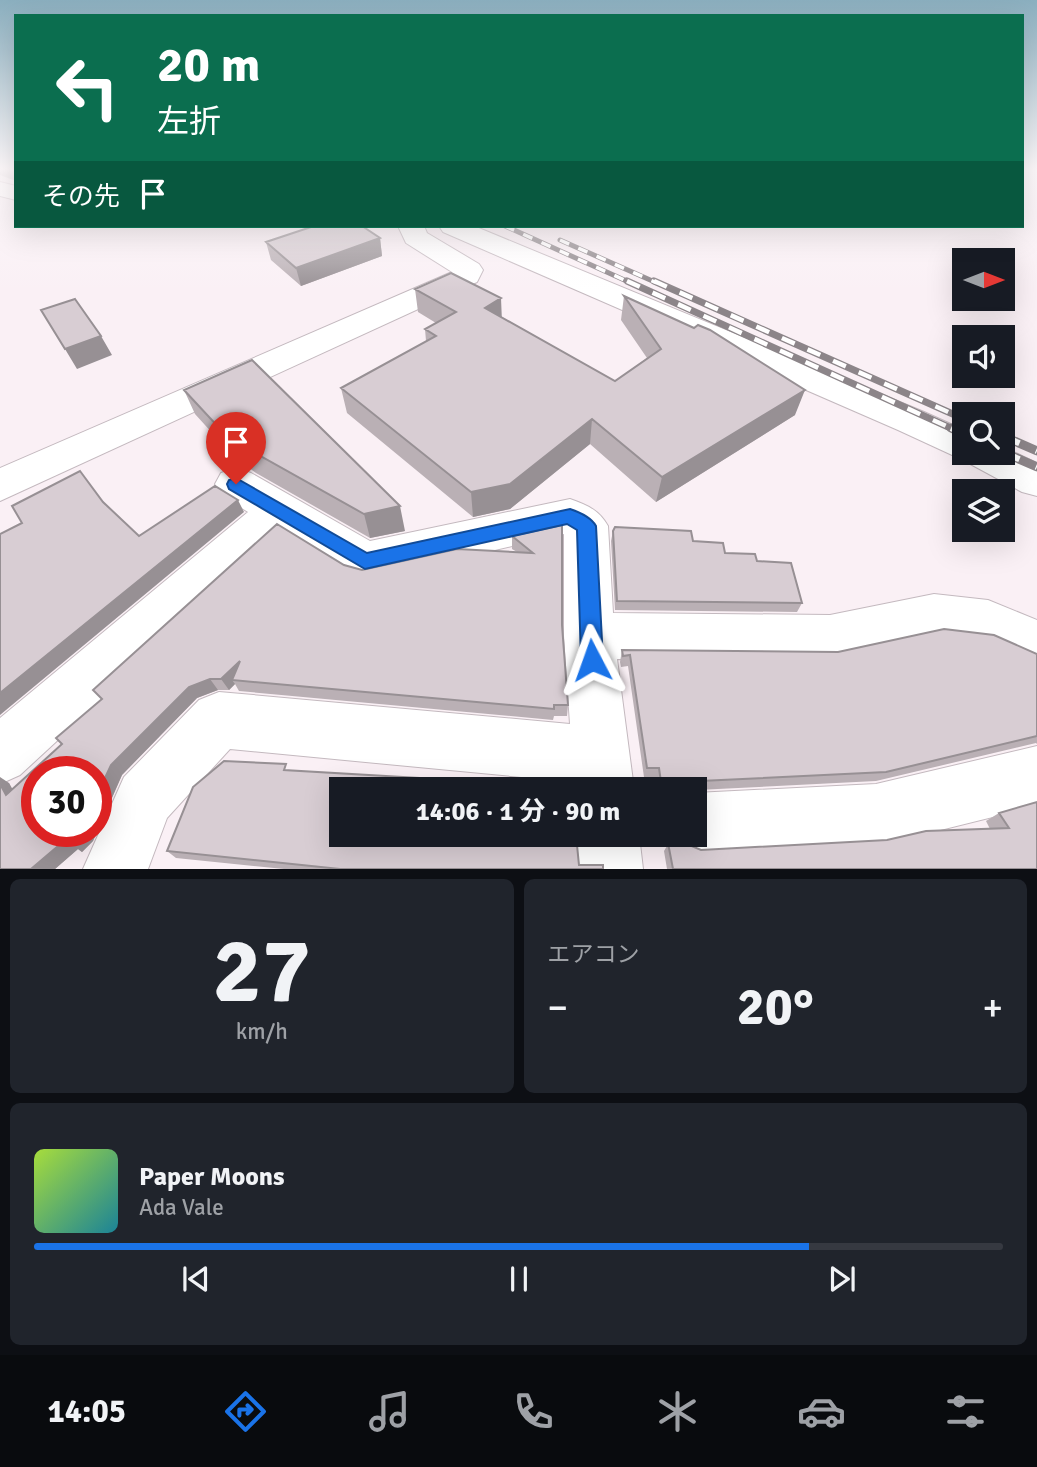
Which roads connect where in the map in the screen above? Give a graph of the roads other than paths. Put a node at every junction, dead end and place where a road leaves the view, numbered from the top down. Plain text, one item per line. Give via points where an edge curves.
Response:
1 (412, 228) edge
2 (457, 228) edge
3 (952, 441) edge
4 (1004, 465) edge
5 (1037, 481) edge
6 (236, 484) dead end
7 (0, 485) edge
8 (278, 511) junction
9 (589, 636) junction
10 (1037, 644) edge
11 (0, 755) edge
12 (603, 772) edge
13 (1037, 776) edge
14 (707, 823) edge
15 (609, 847) edge
16 (115, 869) edge
17 (611, 869) edge

1 - 7 street via 415,237 469,270 467,276
2 - 3 street
4 - 5 street
6 - 8 street
8 - 9 street via 365,561 570,516 586,526
8 - 11 street
9 - 10 street via 830,638 934,616 988,622
9 - 12 street
12 - 16 street via 219,720 145,798
13 - 14 street via 876,815
15 - 17 street

